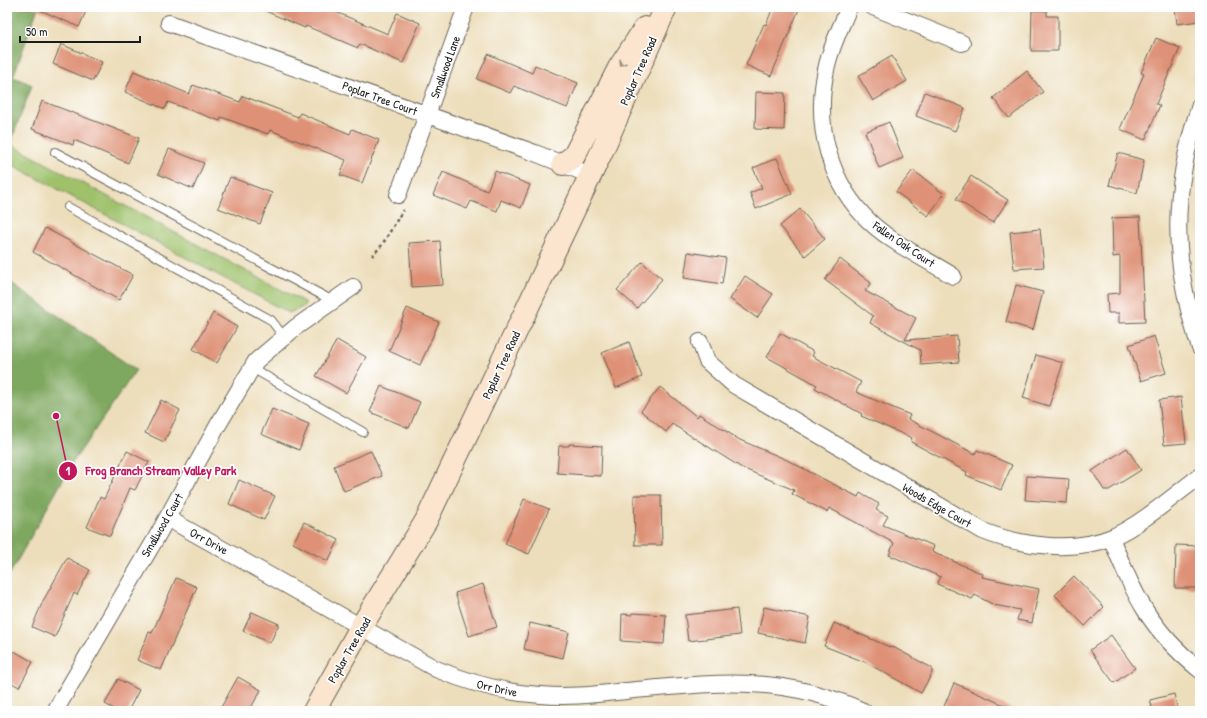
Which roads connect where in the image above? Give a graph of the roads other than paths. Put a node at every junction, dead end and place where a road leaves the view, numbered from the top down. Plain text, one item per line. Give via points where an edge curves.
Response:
1 (466, 7) edge
2 (659, 7) edge
3 (666, 7) edge
4 (849, 7) edge
5 (873, 7) edge
6 (169, 23) dead end
7 (962, 43) dead end
8 (1200, 105) edge
9 (428, 115) junction
10 (55, 152) dead end
11 (563, 164) junction
12 (590, 175) junction
13 (402, 200) road end
14 (68, 207) dead end
15 (953, 276) dead end
16 (353, 287) dead end
17 (333, 301) junction
18 (284, 337) junction
19 (700, 342) dead end
20 (1200, 348) edge
21 (252, 368) junction
22 (363, 432) dead end
23 (1200, 476) edge
24 (167, 518) junction
25 (1111, 538) junction
26 (361, 627) junction
27 (1200, 670) edge
28 (55, 711) edge
29 (314, 711) edge
30 (863, 711) edge

1 - 9 street, Smallwood Lane
2 -> 11 main road via 619,68 574,156
3 - 12 main road, Poplar Tree Road
4 - 15 street, Fallen Oak Court via 831,52 823,85 822,127 830,160 847,194 871,223
5 - 7 street
6 - 9 street, Poplar Tree Court
8 - 20 street via 1186,155 1181,185 1178,245 1186,304
9 - 11 street, Poplar Tree Court
9 - 13 street, Smallwood Lane
10 - 17 lane
11 - 12 street, Poplar Tree Court
12 - 26 main road, Poplar Tree Road via 426,521
14 - 18 lane via 271,320
16 - 17 street, Smallwood Court
17 - 18 street, Smallwood Court
18 - 21 street, Smallwood Court via 256,361
19 - 25 street, Woods Edge Court via 707,361 734,385 983,531 1011,541 1041,546 1069,545
21 - 22 lane
21 - 24 street, Smallwood Court
23 - 25 street, Woods Edge Court via 1128,529
24 - 26 street, Orr Drive
24 - 28 street, Smallwood Court
25 - 27 street via 1144,611 1168,642
26 - 29 main road, Poplar Tree Road
26 - 30 street, Orr Drive via 436,669 480,685 511,692 573,696 750,682 801,690

